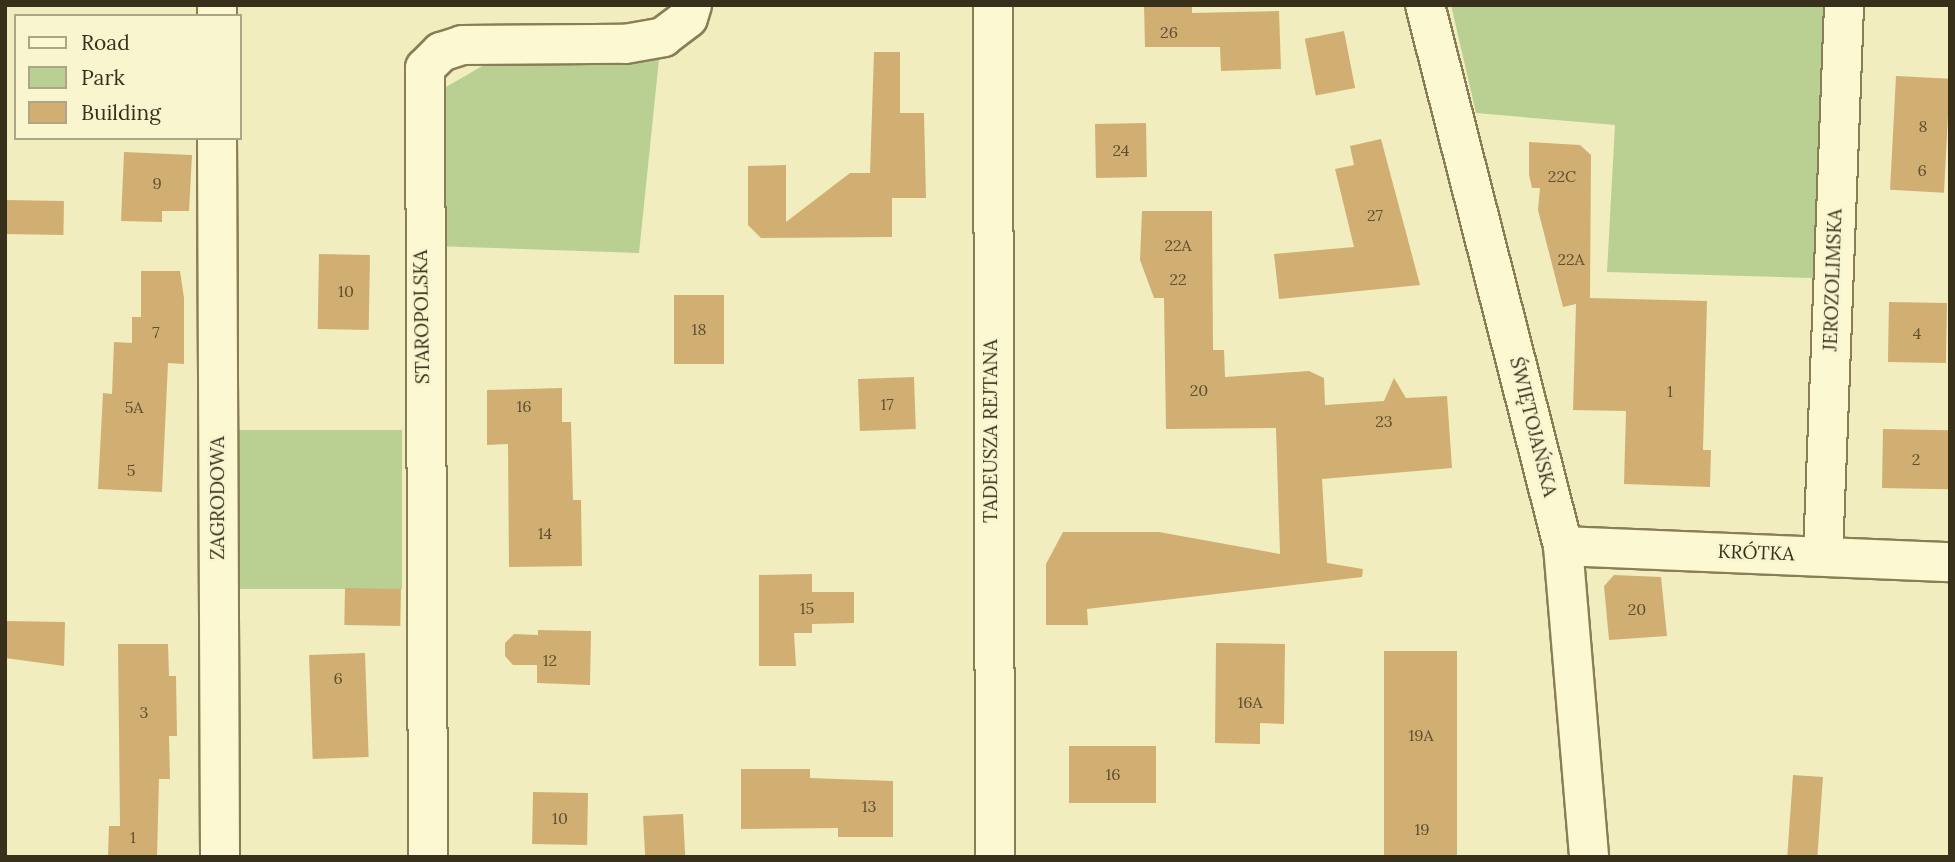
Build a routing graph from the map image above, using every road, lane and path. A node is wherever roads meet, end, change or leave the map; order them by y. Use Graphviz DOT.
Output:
graph roads {
  1 [pos="692,5"];
  2 [pos="993,5"];
  3 [pos="1425,5"];
  4 [pos="1844,5"];
  5 [pos="217,140"];
  6 [pos="1563,546"];
  7 [pos="1823,555"];
  8 [pos="1950,562"];
  9 [pos="220,857"];
  10 [pos="428,857"];
  11 [pos="995,857"];
  12 [pos="1589,857"];
  1 -- 10 [label="street, STAROPOLSKA"];
  2 -- 11 [label="street, TADEUSZA REJTANA"];
  3 -- 6 [label="street, ŚWIĘTOJAŃSKA"];
  4 -- 7 [label="street, JEROZOLIMSKA"];
  5 -- 9 [label="street, ZAGRODOWA"];
  6 -- 7 [label="street, KRÓTKA"];
  6 -- 12 [label="street, ŚWIĘTOJAŃSKA"];
  7 -- 8 [label="street, KRÓTKA"];
}
